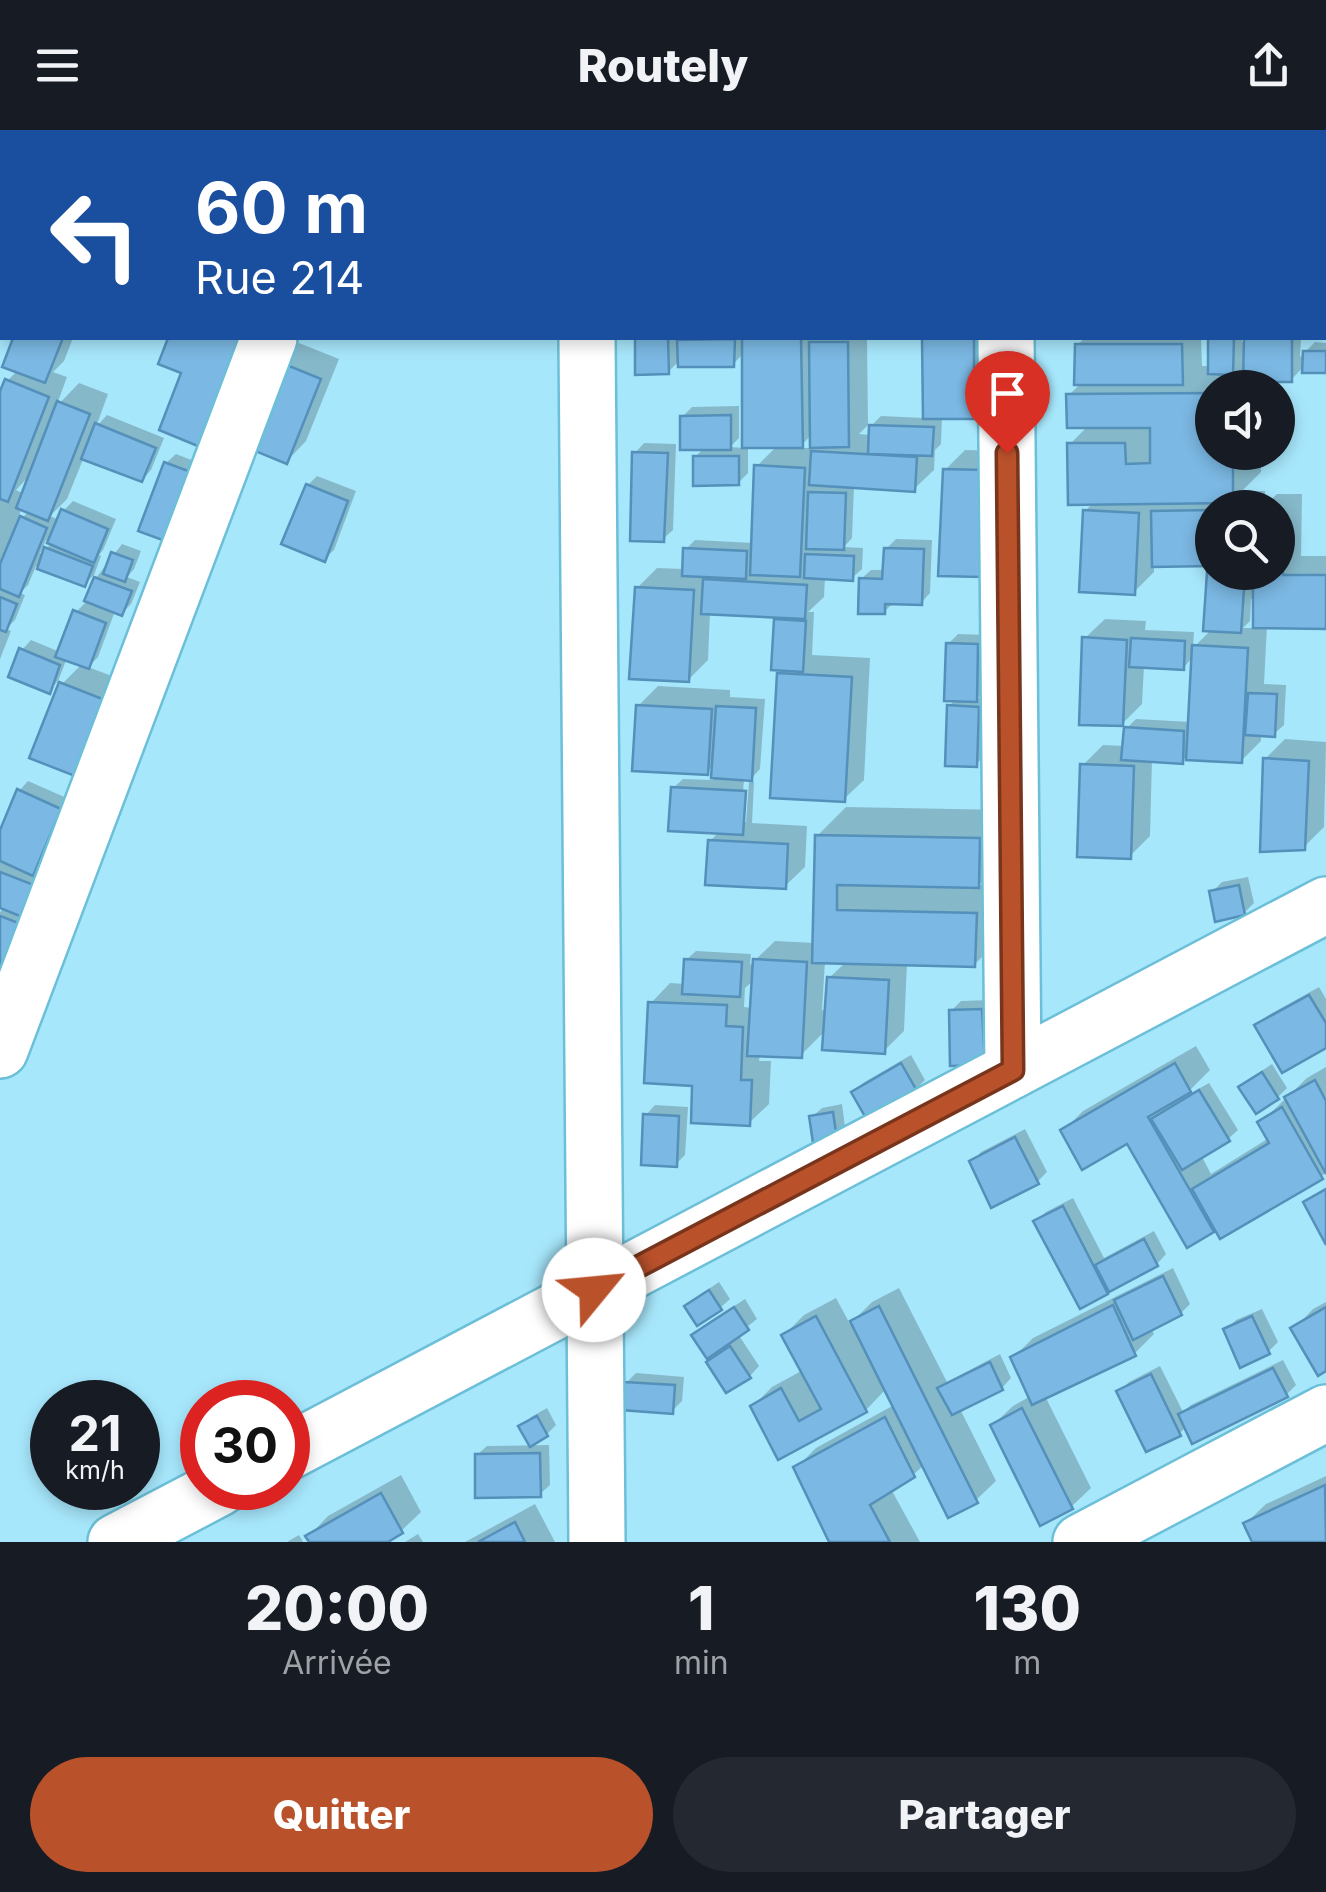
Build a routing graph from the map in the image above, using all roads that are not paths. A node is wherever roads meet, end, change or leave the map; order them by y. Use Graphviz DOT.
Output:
graph roads {
  1 [pos="268,340"];
  2 [pos="587,340"];
  3 [pos="1006,340"];
  4 [pos="1326,905"];
  5 [pos="0,1050"];
  6 [pos="1013,1070"];
  7 [pos="594,1290"];
  8 [pos="1326,1413"];
  9 [pos="310,1440"];
  10 [pos="180,1508"];
  11 [pos="116,1542"];
  12 [pos="597,1542"];
  13 [pos="1081,1542"];
  1 -- 5 [label="street"];
  2 -- 7 [label="street"];
  3 -- 6 [label="street"];
  4 -- 6 [label="street"];
  6 -- 7 [label="street"];
  7 -- 9 [label="street"];
  7 -- 12 [label="street"];
  8 -- 13 [label="street"];
  10 -- 11 [label="street"];
}
